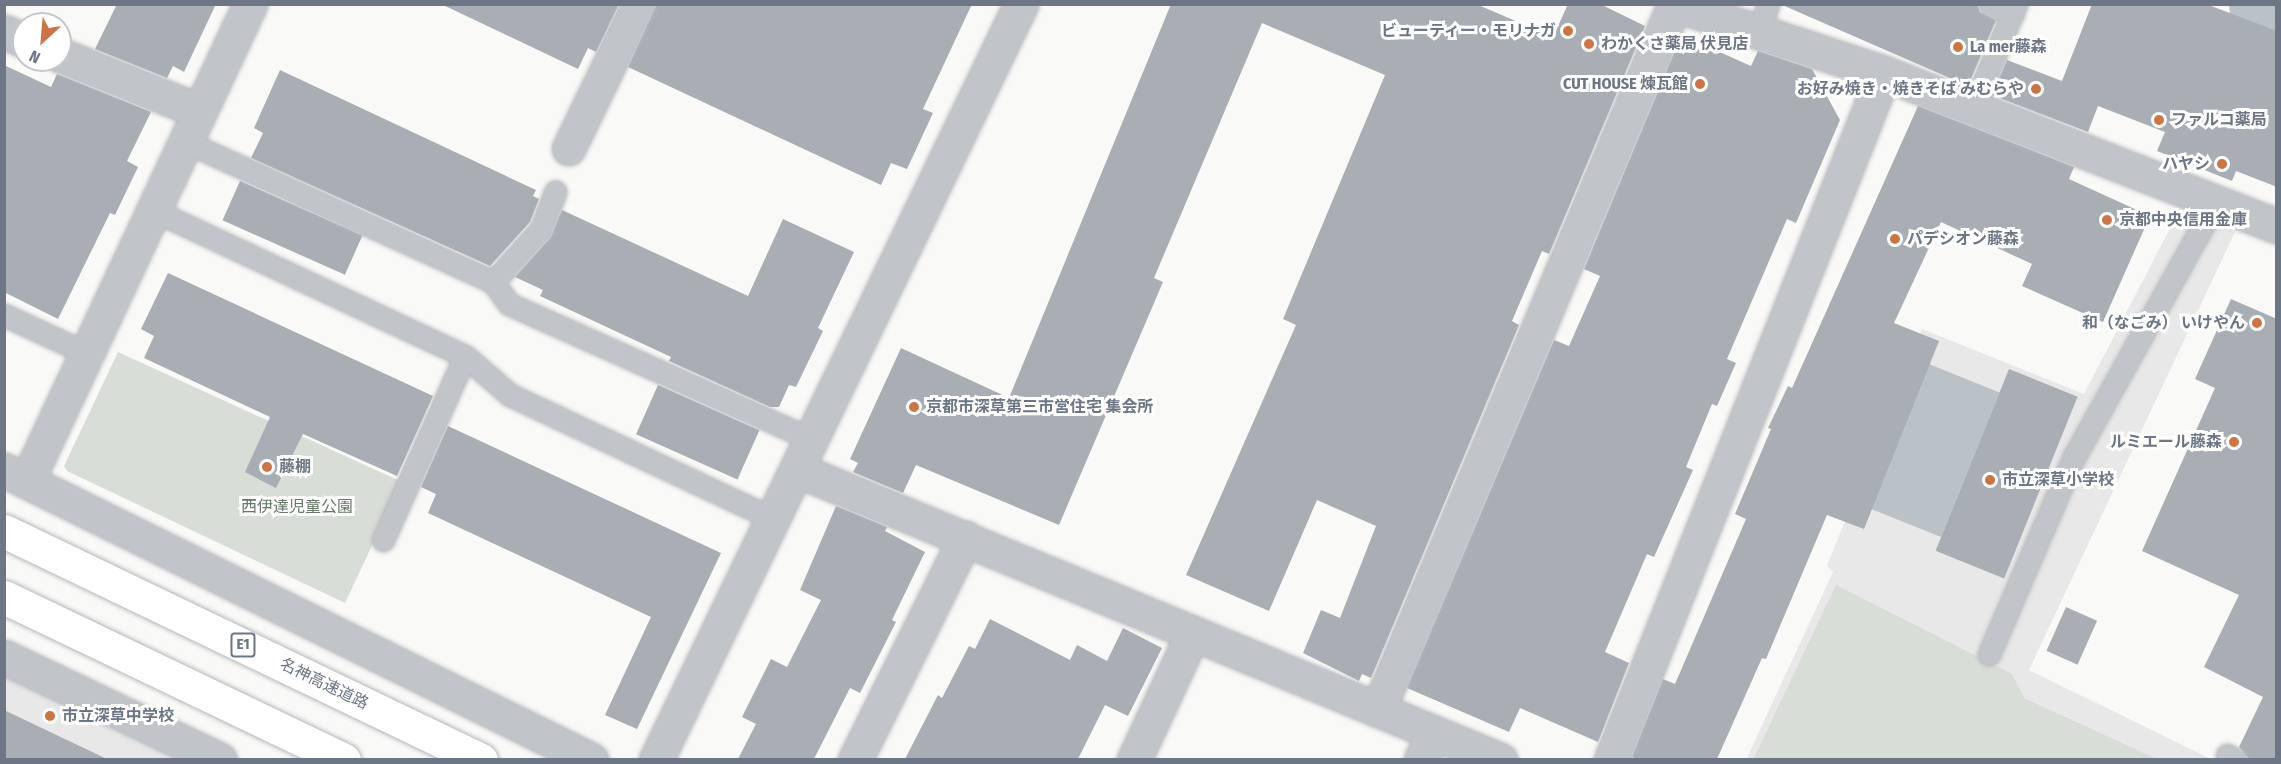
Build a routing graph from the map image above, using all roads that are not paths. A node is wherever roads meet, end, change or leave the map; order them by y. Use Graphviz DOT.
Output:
graph roads {
  1 [pos="250,4"];
  2 [pos="639,4"];
  3 [pos="1021,4"];
  4 [pos="1989,4"];
  5 [pos="1674,5"];
  6 [pos="2014,9"];
  7 [pos="1763,18"];
  8 [pos="72,60"];
  9 [pos="1884,73"];
  10 [pos="1973,108"];
  11 [pos="199,111"];
  12 [pos="184,141"];
  13 [pos="569,149"];
  14 [pos="555,192"];
  15 [pos="2216,202"];
  16 [pos="153,210"];
  17 [pos="2277,226"];
  18 [pos="493,282"];
  19 [pos="4,315"];
  20 [pos="86,353"];
  21 [pos="465,356"];
  22 [pos="813,440"];
  23 [pos="798,470"];
  24 [pos="16,476"];
  25 [pos="774,519"];
  26 [pos="4,531"];
  27 [pos="965,538"];
  28 [pos="383,540"];
  29 [pos="4,597"];
  30 [pos="1193,633"];
  31 [pos="1989,654"];
  32 [pos="4,657"];
  33 [pos="1378,710"];
  34 [pos="1427,746"];
  35 [pos="220,759"];
  36 [pos="344,759"];
  37 [pos="481,759"];
  38 [pos="591,759"];
  39 [pos="656,759"];
  40 [pos="855,759"];
  41 [pos="1134,759"];
  42 [pos="1500,759"];
  43 [pos="1611,759"];
  1 -- 11 [label="street"];
  2 -- 13 [label="street"];
  3 -- 22 [label="street"];
  4 -- 6 [label="lane"];
  5 -- 7 [label="street"];
  5 -- 33 [label="street"];
  6 -- 10 [label="lane"];
  7 -- 9 [label="street"];
  8 -- 11 [label="street"];
  9 -- 10 [label="street"];
  9 -- 43 [label="street"];
  10 -- 15 [label="street"];
  11 -- 12 [label="street"];
  12 -- 16 [label="street"];
  12 -- 18 [label="lane"];
  14 -- 18 [label="lane"];
  15 -- 17 [label="street"];
  15 -- 31 [label="lane"];
  16 -- 20 [label="street"];
  16 -- 21 [label="lane"];
  18 -- 22 [label="lane"];
  19 -- 20 [label="lane"];
  20 -- 24 [label="street"];
  21 -- 25 [label="lane"];
  21 -- 28 [label="lane"];
  22 -- 23 [label="street"];
  23 -- 25 [label="street"];
  23 -- 27 [label="street"];
  24 -- 38 [label="street"];
  25 -- 39 [label="street"];
  26 -- 37 [label="highway, 名神高速道路 / E1"];
  27 -- 30 [label="street"];
  27 -- 40 [label="street"];
  29 -- 36 [label="highway"];
  30 -- 33 [label="street"];
  30 -- 41 [label="street"];
  32 -- 35 [label="street"];
  33 -- 34 [label="street"];
  34 -- 42 [label="street"];
}
